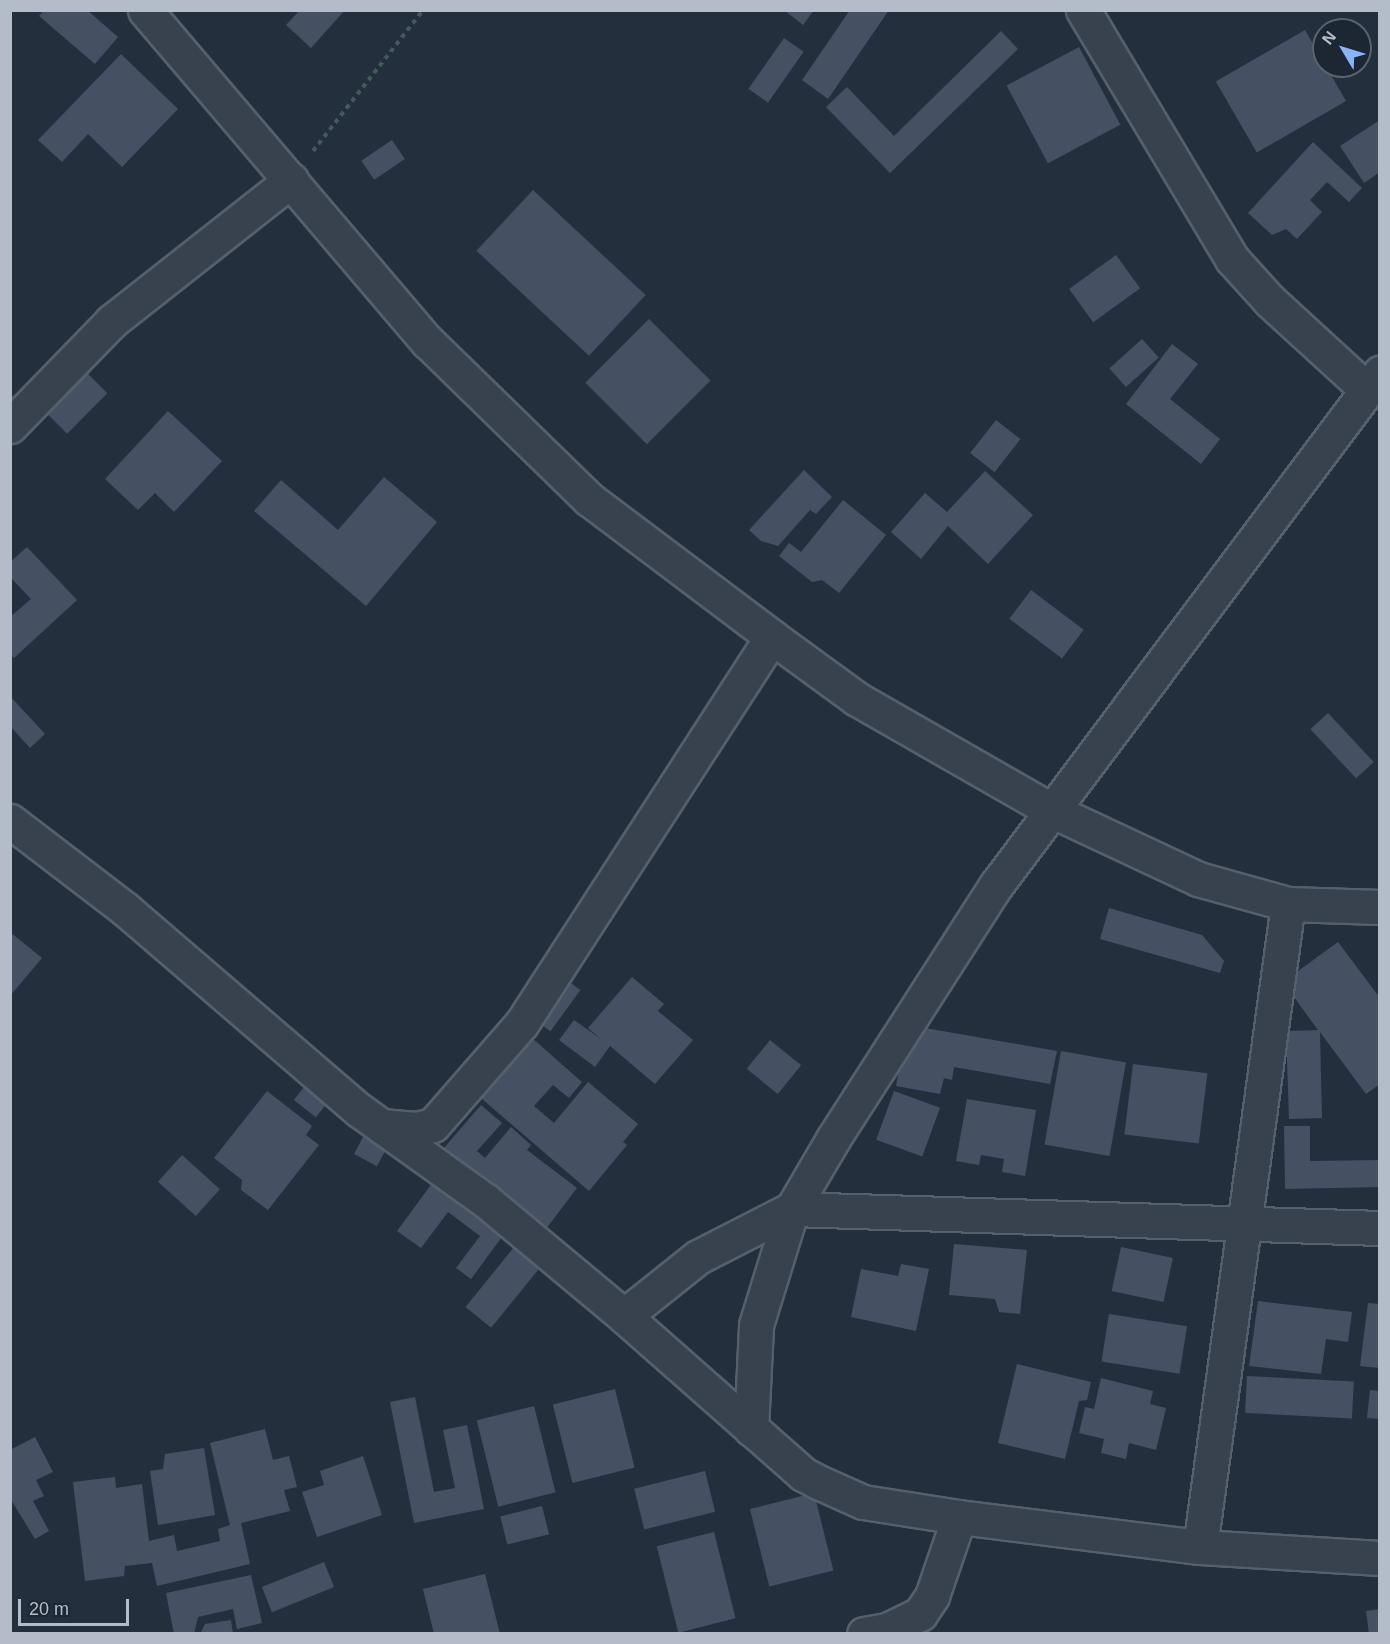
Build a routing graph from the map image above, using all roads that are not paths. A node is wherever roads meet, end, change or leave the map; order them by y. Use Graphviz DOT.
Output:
graph roads {
  1 [pos="146,10"];
  2 [pos="1083,10"];
  3 [pos="291,180"];
  4 [pos="1373,381"];
  5 [pos="10,426"];
  6 [pos="772,638"];
  7 [pos="1051,810"];
  8 [pos="10,821"];
  9 [pos="1288,904"];
  10 [pos="1380,907"];
  11 [pos="381,1126"];
  12 [pos="792,1209"];
  13 [pos="1246,1227"];
  14 [pos="1380,1228"];
  15 [pos="624,1316"];
  16 [pos="751,1429"];
  17 [pos="959,1517"];
  18 [pos="1200,1547"];
  19 [pos="1380,1558"];
  20 [pos="874,1633"];
  1 -- 3 [label="street"];
  2 -- 4 [label="street"];
  3 -- 5 [label="street"];
  3 -- 6 [label="street"];
  4 -- 7 [label="street"];
  6 -- 7 [label="street"];
  6 -- 11 [label="street"];
  7 -- 9 [label="street"];
  7 -- 12 [label="street"];
  8 -- 11 [label="street"];
  9 -- 10 [label="street"];
  9 -- 13 [label="street"];
  11 -- 15 [label="street"];
  12 -- 13 [label="street"];
  12 -- 15 [label="street"];
  12 -- 16 [label="street"];
  13 -- 14 [label="street"];
  13 -- 18 [label="street"];
  15 -- 16 [label="street"];
  16 -- 17 [label="street"];
  17 -- 18 [label="street"];
  17 -- 20 [label="street"];
  18 -- 19 [label="street"];
}
